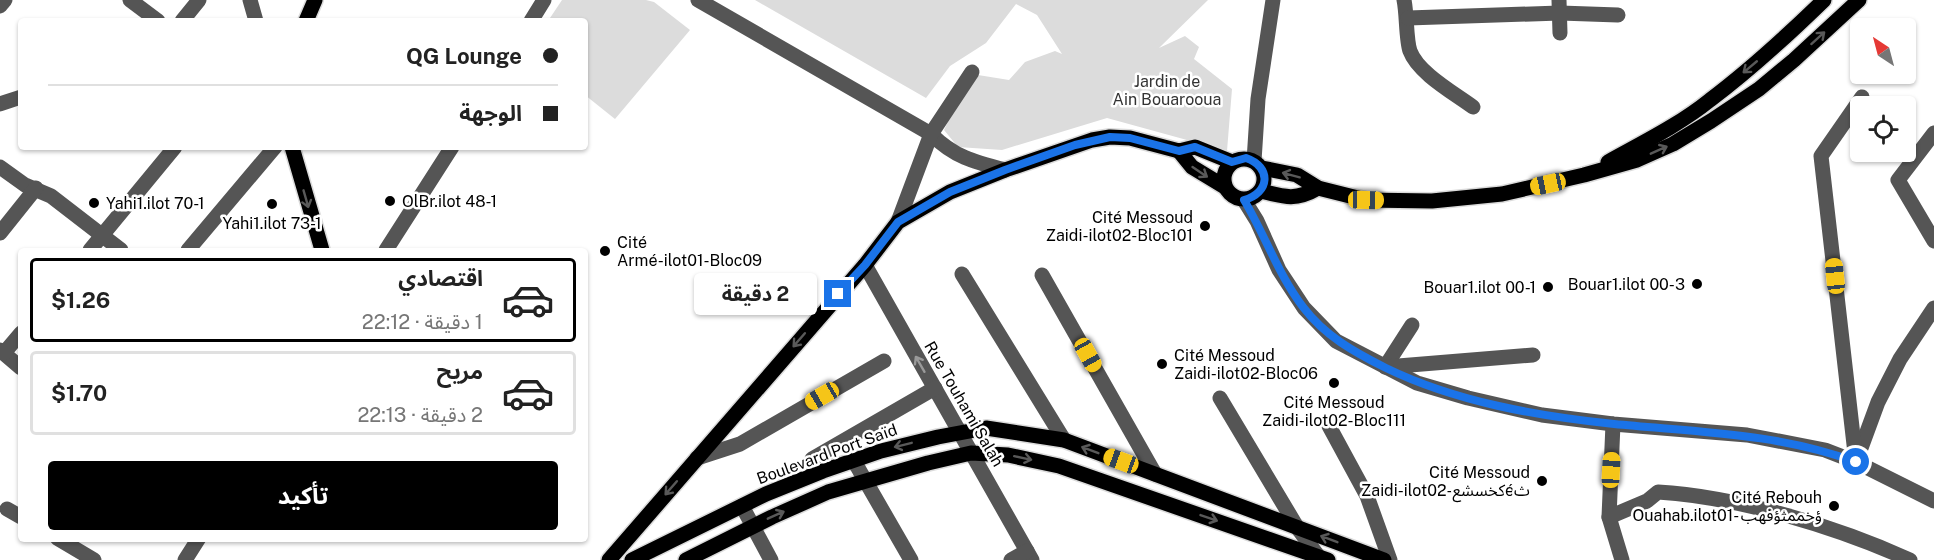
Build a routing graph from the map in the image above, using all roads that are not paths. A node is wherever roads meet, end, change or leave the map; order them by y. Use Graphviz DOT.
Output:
graph roads {
  1 [pos="5,0"];
  2 [pos="130,0"];
  3 [pos="199,0"];
  4 [pos="250,0"];
  5 [pos="315,0"];
  6 [pos="544,0"];
  7 [pos="698,0"];
  8 [pos="1273,0"];
  9 [pos="1404,0"];
  10 [pos="1824,0"];
  11 [pos="1859,0"];
  12 [pos="0,6"];
  13 [pos="1559,6"];
  14 [pos="1618,15"];
  15 [pos="154,18"];
  16 [pos="184,18"];
  17 [pos="255,18"];
  18 [pos="307,18"];
  19 [pos="533,18"];
  20 [pos="1408,18"];
  21 [pos="1560,33"];
  22 [pos="972,72"];
  23 [pos="18,98"];
  24 [pos="0,104"];
  25 [pos="1473,107"];
  26 [pos="1850,114"];
  27 [pos="1934,133"];
  28 [pos="931,135"];
  29 [pos="173,150"];
  30 [pos="272,150"];
  31 [pos="293,150"];
  32 [pos="450,150"];
  33 [pos="1179,151"];
  34 [pos="1232,162"];
  35 [pos="1258,165"];
  36 [pos="0,166"];
  37 [pos="1005,170"];
  38 [pos="1584,175"];
  39 [pos="1225,187"];
  40 [pos="36,188"];
  41 [pos="1318,189"];
  42 [pos="1261,191"];
  43 [pos="1244,200"];
  44 [pos="898,222"];
  45 [pos="0,233"];
  46 [pos="102,236"];
  47 [pos="1934,241"];
  48 [pos="92,248"];
  49 [pos="118,248"];
  50 [pos="190,248"];
  51 [pos="321,248"];
  52 [pos="387,248"];
  53 [pos="865,265"];
  54 [pos="962,274"];
  55 [pos="1042,275"];
  56 [pos="1932,314"];
  57 [pos="1412,325"];
  58 [pos="18,336"];
  59 [pos="2,352"];
  60 [pos="1533,355"];
  61 [pos="884,361"];
  62 [pos="18,365"];
  63 [pos="1385,367"];
  64 [pos="935,388"];
  65 [pos="1220,398"];
  66 [pos="1613,424"];
  67 [pos="1329,426"];
  68 [pos="960,433"];
  69 [pos="1064,440"];
  70 [pos="971,453"];
  71 [pos="697,458"];
  72 [pos="812,459"];
  73 [pos="854,461"];
  74 [pos="1856,462"];
  75 [pos="1155,474"];
  76 [pos="866,481"];
  77 [pos="1934,501"];
  78 [pos="742,506"];
  79 [pos="7,509"];
  80 [pos="18,515"];
  81 [pos="1609,517"];
  82 [pos="753,526"];
  83 [pos="1297,527"];
  84 [pos="64,542"];
  85 [pos="193,542"];
  86 [pos="1029,556"];
  87 [pos="1323,558"];
  88 [pos="94,560"];
  89 [pos="185,560"];
  90 [pos="609,560"];
  91 [pos="632,560"];
  92 [pos="686,560"];
  93 [pos="771,560"];
  94 [pos="911,560"];
  95 [pos="1011,560"];
  96 [pos="1384,560"];
  97 [pos="1390,560"];
  98 [pos="1622,560"];
  99 [pos="1910,560"];
  1 -- 12 [label="street"];
  2 -- 15 [label="street"];
  3 -- 16 [label="street"];
  4 -- 17 [label="street"];
  5 -- 18 [label="main road"];
  6 -- 19 [label="street"];
  7 -- 28 [label="street"];
  8 -- 35 [label="street"];
  9 -- 20 [label="street"];
  10 -- 38 [label="main road, one-way"];
  38 -- 11 [label="main road, one-way"];
  13 -- 14 [label="street"];
  13 -- 20 [label="street"];
  13 -- 21 [label="street"];
  20 -- 25 [label="street"];
  22 -- 28 [label="street"];
  23 -- 24 [label="street"];
  26 -- 74 [label="street"];
  27 -- 47 [label="street"];
  28 -- 37 [label="street"];
  28 -- 44 [label="street"];
  29 -- 46 [label="street"];
  30 -- 50 [label="street"];
  31 -- 51 [label="main road, one-way"];
  32 -- 52 [label="street"];
  33 -- 34 [label="main road"];
  33 -- 37 [label="main road"];
  33 -- 39 [label="main road, one-way"];
  34 -- 35 [label="main road"];
  34 -- 39 [label="main road"];
  41 -- 35 [label="main road, one-way"];
  35 -- 42 [label="main road"];
  36 -- 40 [label="street"];
  37 -- 44 [label="main road"];
  38 -- 41 [label="main road"];
  39 -- 43 [label="main road"];
  40 -- 45 [label="street"];
  40 -- 46 [label="street"];
  41 -- 42 [label="main road"];
  42 -- 43 [label="main road"];
  43 -- 63 [label="street"];
  44 -- 53 [label="main road"];
  46 -- 48 [label="street"];
  46 -- 49 [label="street"];
  64 -- 53 [label="street, Rue Touhami Salah, one-way"];
  53 -- 71 [label="main road, one-way"];
  54 -- 69 [label="street"];
  55 -- 75 [label="street"];
  56 -- 74 [label="street"];
  57 -- 63 [label="street"];
  58 -- 59 [label="street"];
  59 -- 62 [label="street"];
  60 -- 63 [label="street"];
  61 -- 71 [label="street"];
  63 -- 66 [label="street"];
  64 -- 68 [label="street, Rue Touhami Salah"];
  64 -- 72 [label="street"];
  65 -- 83 [label="street"];
  66 -- 74 [label="street"];
  66 -- 81 [label="street"];
  67 -- 97 [label="street"];
  68 -- 69 [label="main road, Boulevard Port Saïd"];
  68 -- 70 [label="street, Rue Touhami Salah"];
  68 -- 73 [label="main road, Boulevard Port Saïd, one-way"];
  75 -- 69 [label="main road, Boulevard Port Saïd, one-way"];
  70 -- 76 [label="main road"];
  70 -- 86 [label="street, Rue Touhami Salah"];
  70 -- 87 [label="main road, one-way"];
  71 -- 90 [label="main road, one-way"];
  73 -- 76 [label="street"];
  73 -- 78 [label="main road, Boulevard Port Saïd"];
  74 -- 77 [label="street"];
  75 -- 83 [label="main road, Boulevard Port Saïd"];
  82 -- 76 [label="main road, one-way"];
  76 -- 94 [label="street"];
  78 -- 82 [label="street"];
  78 -- 91 [label="main road, Boulevard Port Saïd"];
  79 -- 80 [label="street"];
  81 -- 98 [label="street"];
  81 -- 99 [label="street"];
  82 -- 92 [label="main road"];
  82 -- 93 [label="street"];
  83 -- 87 [label="street"];
  96 -- 83 [label="main road, Boulevard Port Saïd, one-way"];
  84 -- 88 [label="street"];
  85 -- 89 [label="street"];
  86 -- 95 [label="street"];
}
